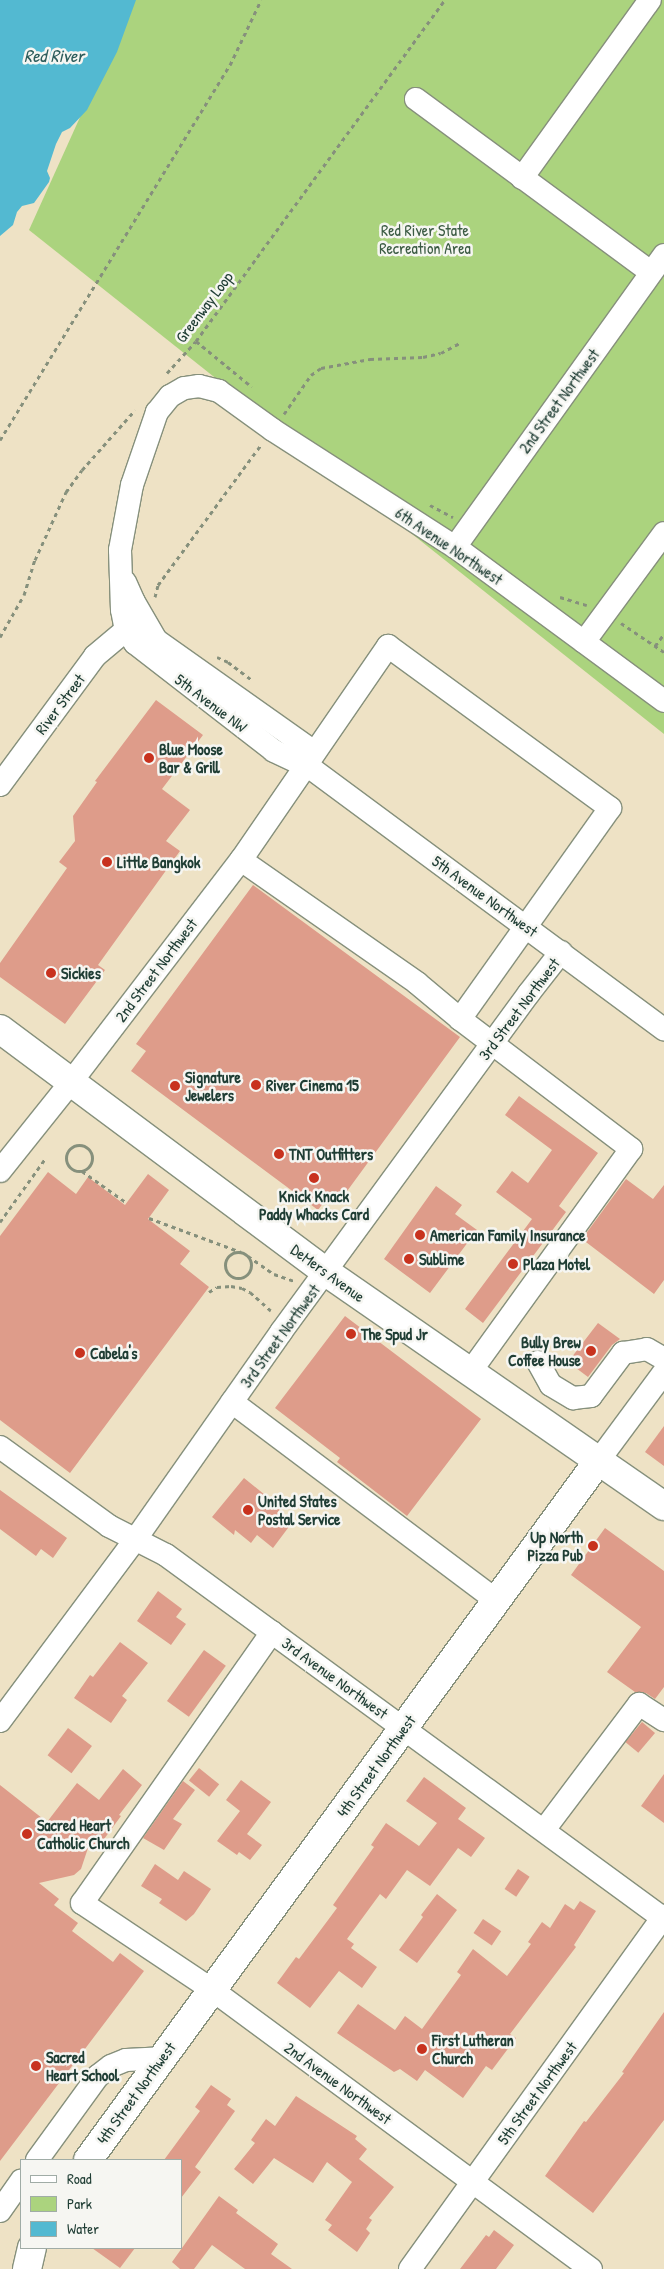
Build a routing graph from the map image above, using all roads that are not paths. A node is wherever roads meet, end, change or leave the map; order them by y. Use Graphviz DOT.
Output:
graph roads {
  1 [pos="650,0"];
  2 [pos="416,100"];
  3 [pos="522,178"];
  4 [pos="658,263"];
  5 [pos="664,533"];
  6 [pos="455,547"];
  7 [pos="120,572"];
  8 [pos="126,630"];
  9 [pos="584,642"];
  10 [pos="664,701"];
  11 [pos="310,758"];
  12 [pos="0,785"];
  13 [pos="241,860"];
  14 [pos="526,926"];
  15 [pos="562,952"];
  16 [pos="460,1019"];
  17 [pos="0,1029"];
  18 [pos="664,1029"];
  19 [pos="494,1042"];
  20 [pos="71,1082"];
  21 [pos="0,1171"];
  22 [pos="326,1272"];
  23 [pos="664,1359"];
  24 [pos="538,1362"];
  25 [pos="470,1372"];
  26 [pos="664,1372"];
  27 [pos="232,1402"];
  28 [pos="0,1447"];
  29 [pos="599,1460"];
  30 [pos="664,1506"];
  31 [pos="135,1540"];
  32 [pos="496,1601"];
  33 [pos="272,1632"];
  34 [pos="664,1720"];
  35 [pos="0,1721"];
  36 [pos="404,1728"];
  37 [pos="544,1830"];
  38 [pos="664,1918"];
  39 [pos="210,1989"];
  40 [pos="161,2058"];
  41 [pos="38,2159"];
  42 [pos="89,2159"];
  43 [pos="20,2182"];
  44 [pos="473,2182"];
  45 [pos="0,2211"];
  46 [pos="32,2249"];
  47 [pos="27,2269"];
  48 [pos="410,2269"];
  49 [pos="591,2269"];
  1 -- 3 [label="street"];
  2 -- 3 [label="street"];
  3 -- 4 [label="street"];
  4 -- 6 [label="street, 2nd Street Northwest"];
  5 -- 9 [label="street"];
  6 -- 7 [label="street, 6th Avenue Northwest"];
  6 -- 9 [label="street, 6th Avenue Northwest"];
  7 -- 8 [label="street, 6th Avenue Northwest"];
  7 -- 11 [label="street"];
  8 -- 11 [label="street, 5th Avenue NW"];
  8 -- 12 [label="street, River Street"];
  9 -- 10 [label="street, 6th Avenue Northwest"];
  11 -- 13 [label="street, 2nd Street Northwest"];
  11 -- 14 [label="street, 5th Avenue Northwest"];
  11 -- 14 [label="street, 2nd Street Northwest"];
  13 -- 16 [label="street"];
  13 -- 20 [label="street, 2nd Street Northwest"];
  14 -- 15 [label="street, 5th Avenue Northwest"];
  14 -- 16 [label="street"];
  15 -- 18 [label="street, 5th Avenue Northwest"];
  15 -- 19 [label="street, 3rd Street Northwest"];
  16 -- 19 [label="street"];
  17 -- 20 [label="main road, DeMers Avenue"];
  19 -- 22 [label="street, 3rd Street Northwest"];
  19 -- 25 [label="street"];
  20 -- 21 [label="street, 2nd Street Northwest"];
  20 -- 22 [label="main road, DeMers Avenue"];
  22 -- 25 [label="main road, DeMers Avenue"];
  22 -- 27 [label="street, 3rd Street Northwest"];
  23 -- 24 [label="street"];
  25 -- 29 [label="main road, DeMers Avenue"];
  26 -- 29 [label="street, 4th Street Northwest"];
  27 -- 31 [label="street, 3rd Street Northwest"];
  27 -- 32 [label="street"];
  28 -- 31 [label="street, 3rd Avenue Northwest"];
  29 -- 30 [label="main road, DeMers Avenue"];
  29 -- 32 [label="main road, 4th Street Northwest"];
  31 -- 33 [label="street, 3rd Avenue Northwest"];
  31 -- 35 [label="street, 3rd Street Northwest"];
  32 -- 36 [label="main road, 4th Street Northwest"];
  33 -- 36 [label="street, 3rd Avenue Northwest"];
  33 -- 39 [label="street, 2nd Avenue Northwest"];
  34 -- 37 [label="street"];
  36 -- 37 [label="street, 3rd Avenue Northwest"];
  36 -- 39 [label="main road, 4th Street Northwest"];
  37 -- 38 [label="street, 3rd Avenue Northwest"];
  38 -- 44 [label="street, 5th Street Northwest"];
  39 -- 40 [label="main road, 4th Street Northwest"];
  39 -- 44 [label="street, 2nd Avenue Northwest"];
  40 -- 41 [label="street"];
  40 -- 42 [label="main road, 4th Street Northwest"];
  43 -- 45 [label="street"];
  44 -- 48 [label="street, 5th Street Northwest"];
  44 -- 49 [label="street, 2nd Avenue Northwest"];
  46 -- 47 [label="main road"];
}
